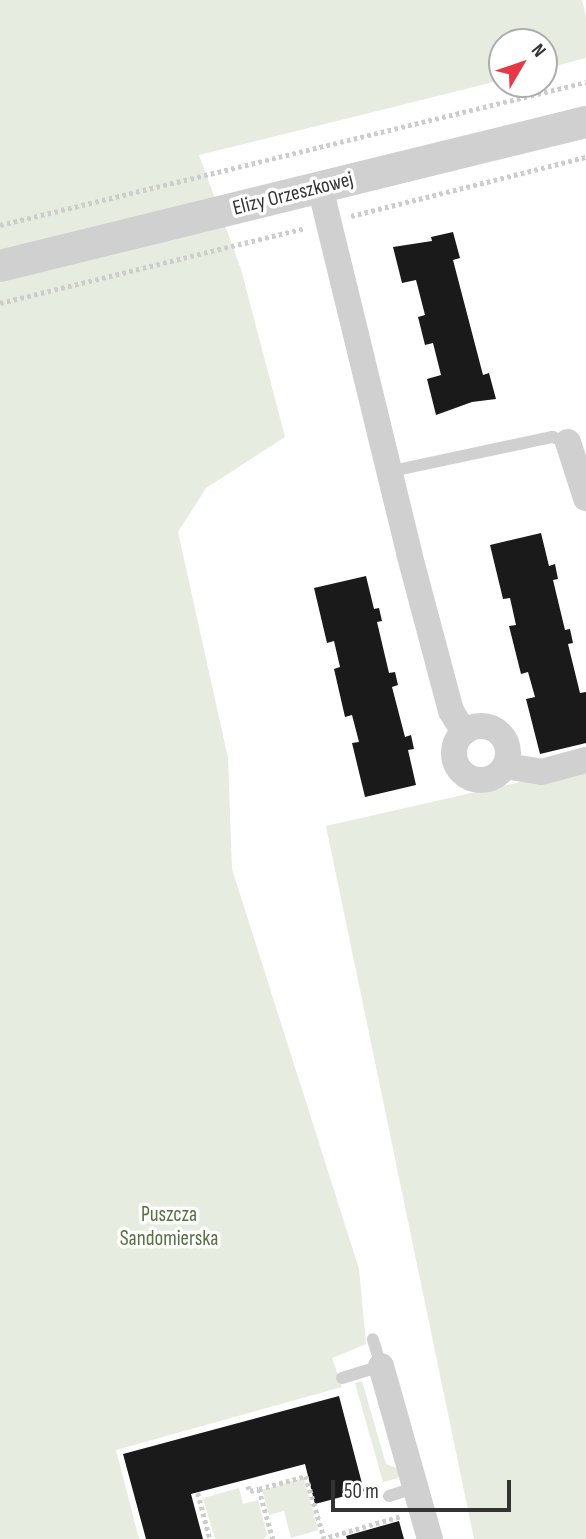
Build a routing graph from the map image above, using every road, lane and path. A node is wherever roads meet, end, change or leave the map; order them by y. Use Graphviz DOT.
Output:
graph roads {
  1 [pos="586,82"];
  2 [pos="586,122"];
  3 [pos="586,158"];
  4 [pos="320,187"];
  5 [pos="328,222"];
  6 [pos="0,225"];
  7 [pos="0,266"];
  8 [pos="0,303"];
  9 [pos="577,457"];
  10 [pos="393,471"];
  11 [pos="586,498"];
  12 [pos="464,732"];
  13 [pos="586,760"];
  14 [pos="505,766"];
  15 [pos="373,1339"];
  16 [pos="381,1366"];
  17 [pos="342,1378"];
  18 [pos="248,1486"];
  19 [pos="416,1487"];
  20 [pos="259,1489"];
  21 [pos="198,1493"];
  22 [pos="388,1496"];
  23 [pos="386,1521"];
  24 [pos="344,1536"];
  25 [pos="210,1539"];
  26 [pos="273,1539"];
  27 [pos="322,1539"];
  28 [pos="430,1539"];
  1 -- 6 [label="path"];
  2 -- 4 [label="street, Elizy Orzeszkowej"];
  3 -- 5 [label="path"];
  4 -- 5 [label="street"];
  4 -- 7 [label="street, Elizy Orzeszkowej"];
  5 -- 8 [label="path"];
  5 -- 10 [label="street"];
  9 -- 10 [label="lane"];
  9 -- 11 [label="street"];
  10 -- 12 [label="street"];
  12 -- 14 [label="street"];
  12 -- 14 [label="street"];
  13 -- 14 [label="street"];
  15 -- 16 [label="lane"];
  16 -- 17 [label="lane"];
  16 -- 19 [label="street"];
  18 -- 20 [label="path"];
  19 -- 22 [label="lane"];
  19 -- 28 [label="street"];
  20 -- 26 [label="path"];
  20 -- 27 [label="path"];
  21 -- 25 [label="path"];
  23 -- 24 [label="path"];
  24 -- 27 [label="path"];
}
